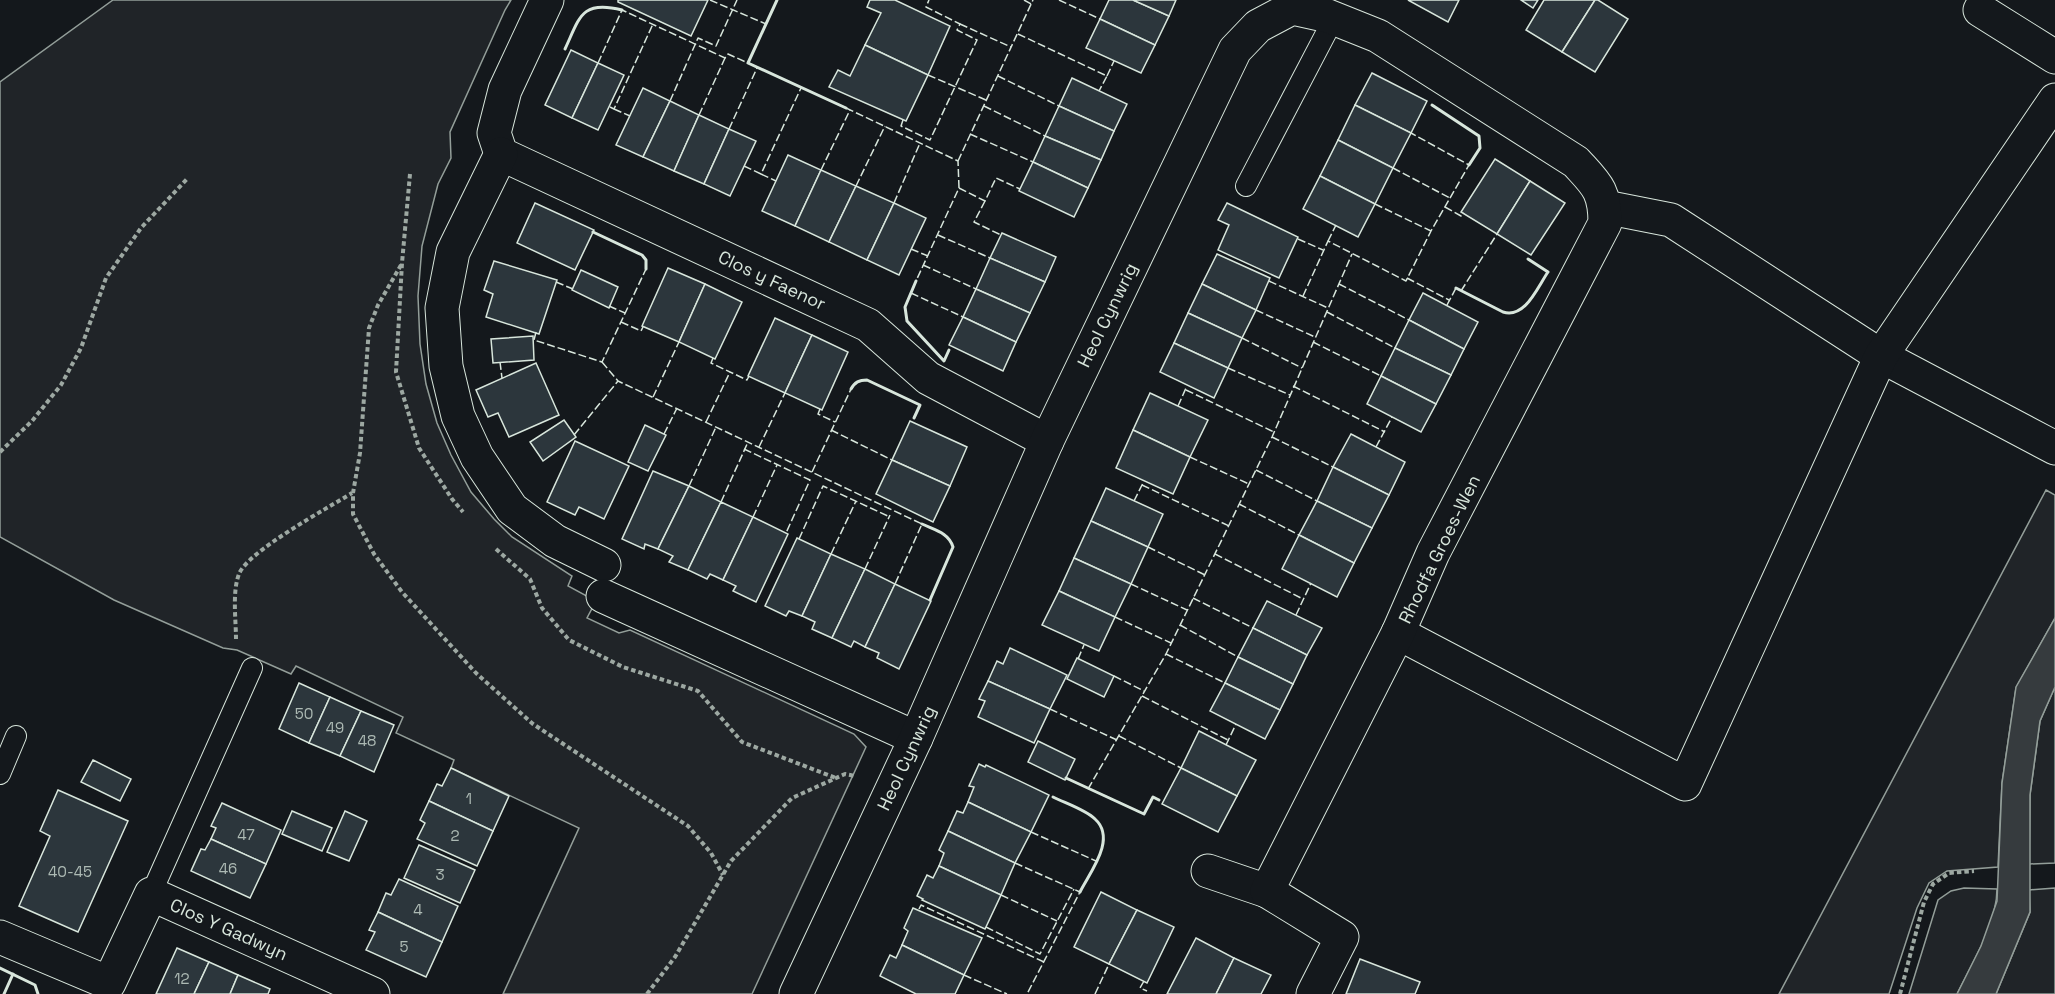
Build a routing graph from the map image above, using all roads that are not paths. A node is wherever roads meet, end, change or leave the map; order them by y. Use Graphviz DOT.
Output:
graph roads {
  1 [pos="547,0"];
  2 [pos="1980,9"];
  3 [pos="1334,18"];
  4 [pos="2055,57"];
  5 [pos="2055,100"];
  6 [pos="498,143"];
  7 [pos="1246,186"];
  8 [pos="1605,207"];
  9 [pos="1881,356"];
  10 [pos="1047,441"];
  11 [pos="2055,448"];
  12 [pos="1398,633"];
  13 [pos="252,668"];
  14 [pos="16,736"];
  15 [pos="916,738"];
  16 [pos="0,774"];
  17 [pos="1208,871"];
  18 [pos="1267,891"];
  19 [pos="151,894"];
  20 [pos="0,937"];
  21 [pos="373,994"];
  22 [pos="796,994"];
  23 [pos="1313,994"];
  1 -- 6 [label="street"];
  2 -- 4 [label="street"];
  3 -- 7 [label="lane"];
  3 -- 8 [label="street, Heol Cynwrig"];
  3 -- 10 [label="street, Heol Cynwrig"];
  5 -- 9 [label="street"];
  6 -- 10 [label="street, Clos y Faenor"];
  6 -- 15 [label="street"];
  8 -- 9 [label="street"];
  8 -- 12 [label="street, Rhodfa Groes-Wen"];
  9 -- 11 [label="street"];
  9 -- 12 [label="street"];
  10 -- 15 [label="street, Heol Cynwrig"];
  12 -- 18 [label="street, Rhodfa Groes-Wen"];
  13 -- 19 [label="lane"];
  14 -- 16 [label="lane"];
  15 -- 22 [label="street, Heol Cynwrig"];
  17 -- 18 [label="street"];
  18 -- 23 [label="street"];
  19 -- 20 [label="street, Clos Y Gadwyn"];
  19 -- 21 [label="street, Clos Y Gadwyn"];
}
